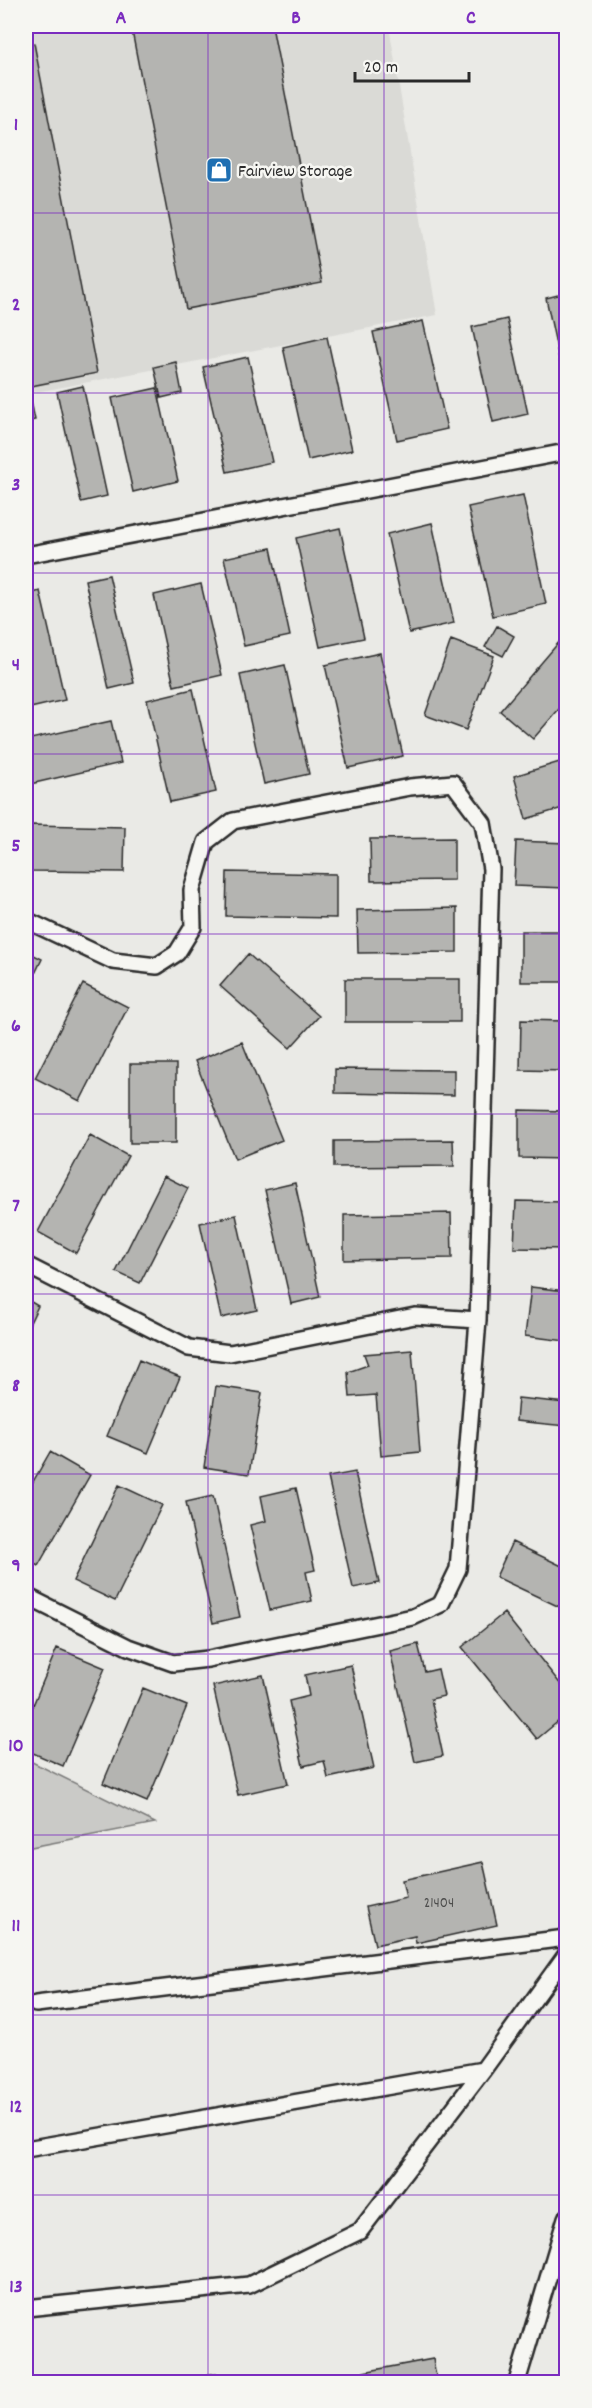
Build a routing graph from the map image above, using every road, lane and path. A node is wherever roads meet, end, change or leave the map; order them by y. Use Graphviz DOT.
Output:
graph roads {
  1 [pos="567,452"];
  2 [pos="26,555"];
  3 [pos="26,920"];
  4 [pos="26,1266"];
  5 [pos="478,1320"];
  6 [pos="26,1596"];
  7 [pos="567,1938"];
  8 [pos="567,1955"];
  9 [pos="36,2004"];
  10 [pos="483,2070"];
  11 [pos="26,2150"];
  12 [pos="567,2218"];
  13 [pos="26,2308"];
  14 [pos="517,2382"];
  1 -- 2 [label="lane"];
  3 -- 5 [label="lane"];
  4 -- 5 [label="lane"];
  5 -- 6 [label="lane"];
  7 -- 9 [label="lane"];
  8 -- 10 [label="lane"];
  10 -- 11 [label="lane"];
  10 -- 13 [label="lane"];
  12 -- 14 [label="lane"];
}
